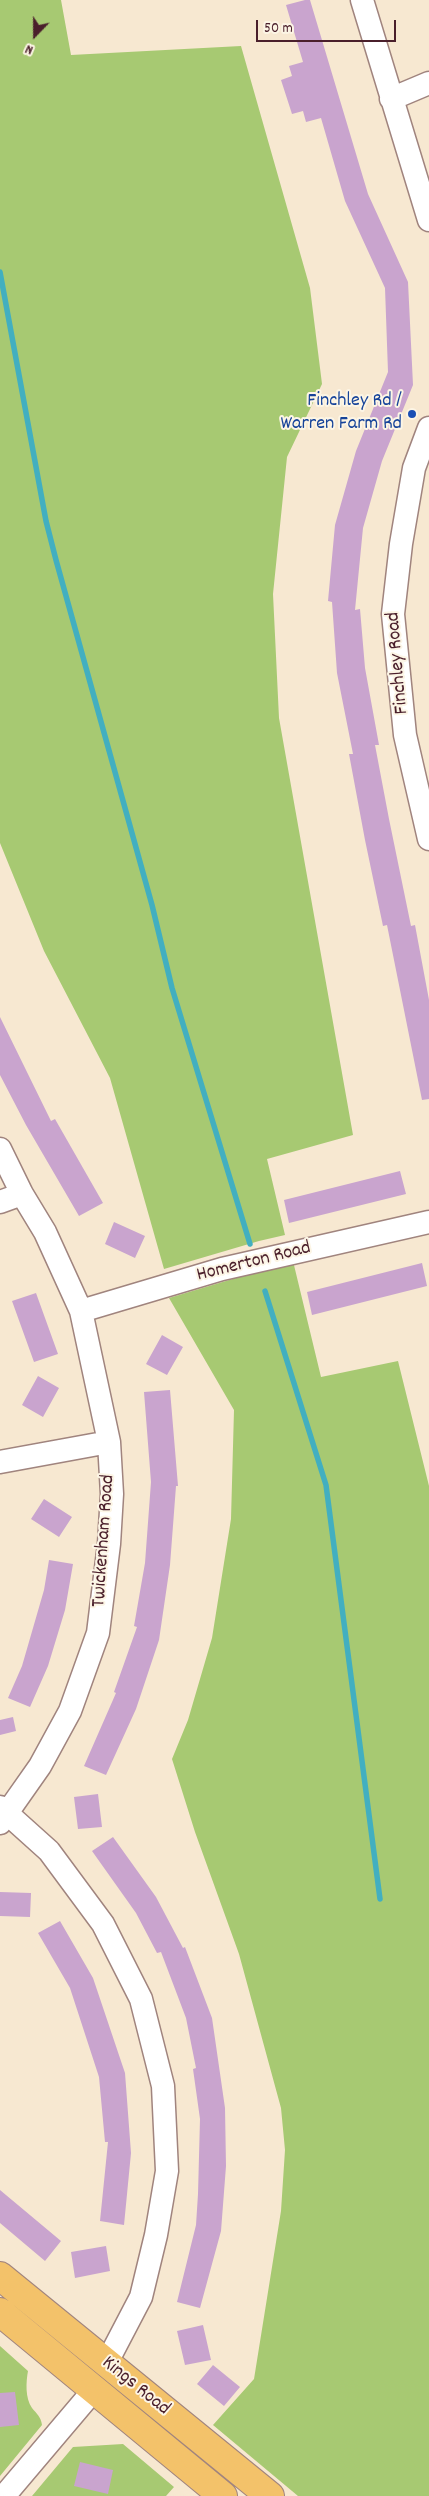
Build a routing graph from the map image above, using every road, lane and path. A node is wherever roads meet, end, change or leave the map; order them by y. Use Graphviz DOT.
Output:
graph roads {
  1 [pos="362,0"];
  2 [pos="429,83"];
  3 [pos="392,99"];
  4 [pos="429,220"];
  5 [pos="429,428"];
  6 [pos="428,831"];
  7 [pos="0,1149"];
  8 [pos="22,1194"];
  9 [pos="0,1202"];
  10 [pos="429,1222"];
  11 [pos="81,1311"];
  12 [pos="109,1442"];
  13 [pos="0,1462"];
  14 [pos="3,1815"];
  15 [pos="0,2276"];
  16 [pos="0,2312"];
  17 [pos="106,2364"];
  18 [pos="93,2390"];
  19 [pos="216,2494"];
  20 [pos="4,2496"];
  21 [pos="270,2496"];
  1 -- 3 [label="street"];
  2 -- 3 [label="street"];
  3 -- 4 [label="street"];
  5 -- 6 [label="street, Finchley Road"];
  7 -- 8 [label="street, Twickenham Road"];
  8 -- 9 [label="street"];
  8 -- 11 [label="street, Twickenham Road"];
  10 -- 11 [label="street, Homerton Road"];
  11 -- 12 [label="street, Twickenham Road"];
  12 -- 13 [label="street"];
  12 -- 14 [label="street, Twickenham Road"];
  14 -- 17 [label="street"];
  15 -- 17 [label="main road, Kings Road"];
  16 -- 18 [label="main road, Kings Road"];
  17 -- 21 [label="main road, Kings Road"];
  18 -- 19 [label="main road, Kings Road"];
  18 -- 20 [label="street"];
}
